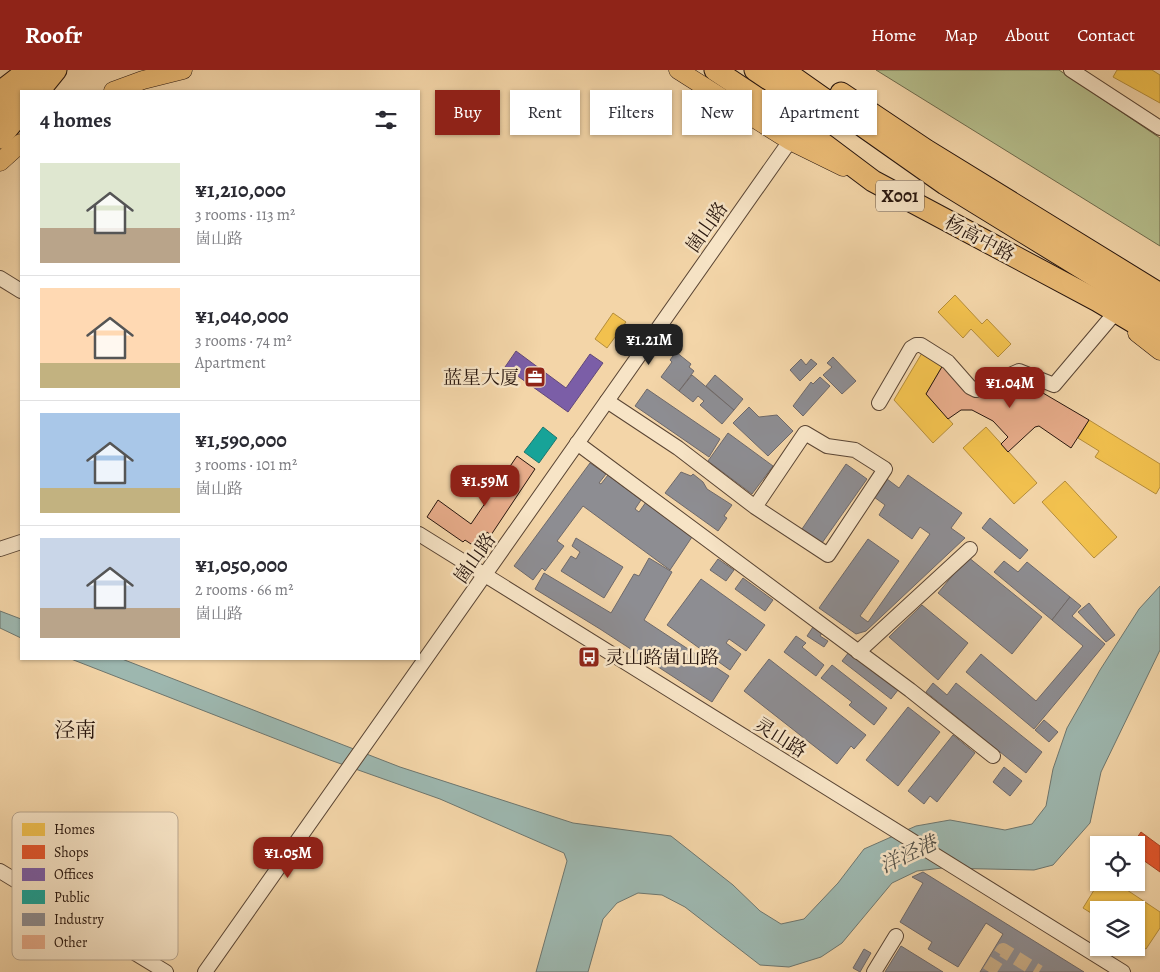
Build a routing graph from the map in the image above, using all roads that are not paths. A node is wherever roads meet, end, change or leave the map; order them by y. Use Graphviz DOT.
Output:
graph roads {
  1 [pos="28,70"];
  2 [pos="34,70"];
  3 [pos="56,70"];
  4 [pos="184,70"];
  5 [pos="678,70"];
  6 [pos="715,70"];
  7 [pos="755,70"];
  8 [pos="784,70"];
  9 [pos="806,70"];
  10 [pos="1071,70"];
  11 [pos="20,90"];
  12 [pos="40,90"];
  13 [pos="116,90"];
  14 [pos="20,91"];
  15 [pos="0,92"];
  16 [pos="20,113"];
  17 [pos="0,120"];
  18 [pos="1160,128"];
  19 [pos="877,136"];
  20 [pos="0,138"];
  21 [pos="790,140"];
  22 [pos="20,143"];
  23 [pos="0,162"];
  24 [pos="873,181"];
  25 [pos="945,184"];
  26 [pos="0,278"];
  27 [pos="20,290"];
  28 [pos="1160,295"];
  29 [pos="1106,307"];
  30 [pos="1160,316"];
  31 [pos="1160,338"];
  32 [pos="1160,352"];
  33 [pos="607,401"];
  34 [pos="879,403"];
  35 [pos="577,443"];
  36 [pos="756,507"];
  37 [pos="420,535"];
  38 [pos="20,542"];
  39 [pos="0,549"];
  40 [pos="970,549"];
  41 [pos="485,575"];
  42 [pos="858,652"];
  43 [pos="993,756"];
  44 [pos="0,871"];
  45 [pos="12,878"];
  46 [pos="896,936"];
  47 [pos="146,960"];
  48 [pos="166,972"];
  49 [pos="204,972"];
  50 [pos="874,972"];
  51 [pos="1123,972"];
  1 -- 15 [label="highway"];
  2 -- 11 [label="highway"];
  3 -- 12 [label="highway"];
  4 -- 13 [label="main road"];
  5 -- 21 [label="main road"];
  6 -- 24 [label="highway, 杨高中路 / X001"];
  7 -- 25 [label="highway"];
  8 -- 19 [label="highway, 杨高中路 / X001"];
  9 -- 28 [label="highway"];
  10 -- 18 [label="street"];
  14 -- 17 [label="highway"];
  16 -- 20 [label="highway"];
  19 -- 25 [label="highway, 杨高中路 / X001"];
  19 -- 28 [label="main road, 杨高中路 / X001"];
  21 -- 24 [label="main road"];
  21 -- 33 [label="street, 崮山路"];
  22 -- 23 [label="main road"];
  24 -- 29 [label="highway, 杨高中路 / X001"];
  25 -- 30 [label="highway, 杨高中路 / X001"];
  26 -- 27 [label="street"];
  29 -- 31 [label="highway, 杨高中路 / X001"];
  29 -- 32 [label="main road, 杨高中路 / X001"];
  29 -- 34 [label="street"];
  33 -- 35 [label="street, 崮山路"];
  33 -- 36 [label="street"];
  35 -- 41 [label="street, 崮山路"];
  35 -- 42 [label="street"];
  36 -- 36 [label="street"];
  37 -- 41 [label="street, 灵山路"];
  38 -- 39 [label="street"];
  40 -- 42 [label="street"];
  41 -- 49 [label="street, 崮山路"];
  41 -- 51 [label="street, 灵山路"];
  42 -- 43 [label="street"];
  44 -- 45 [label="street"];
  46 -- 50 [label="street"];
  47 -- 48 [label="street"];
}
